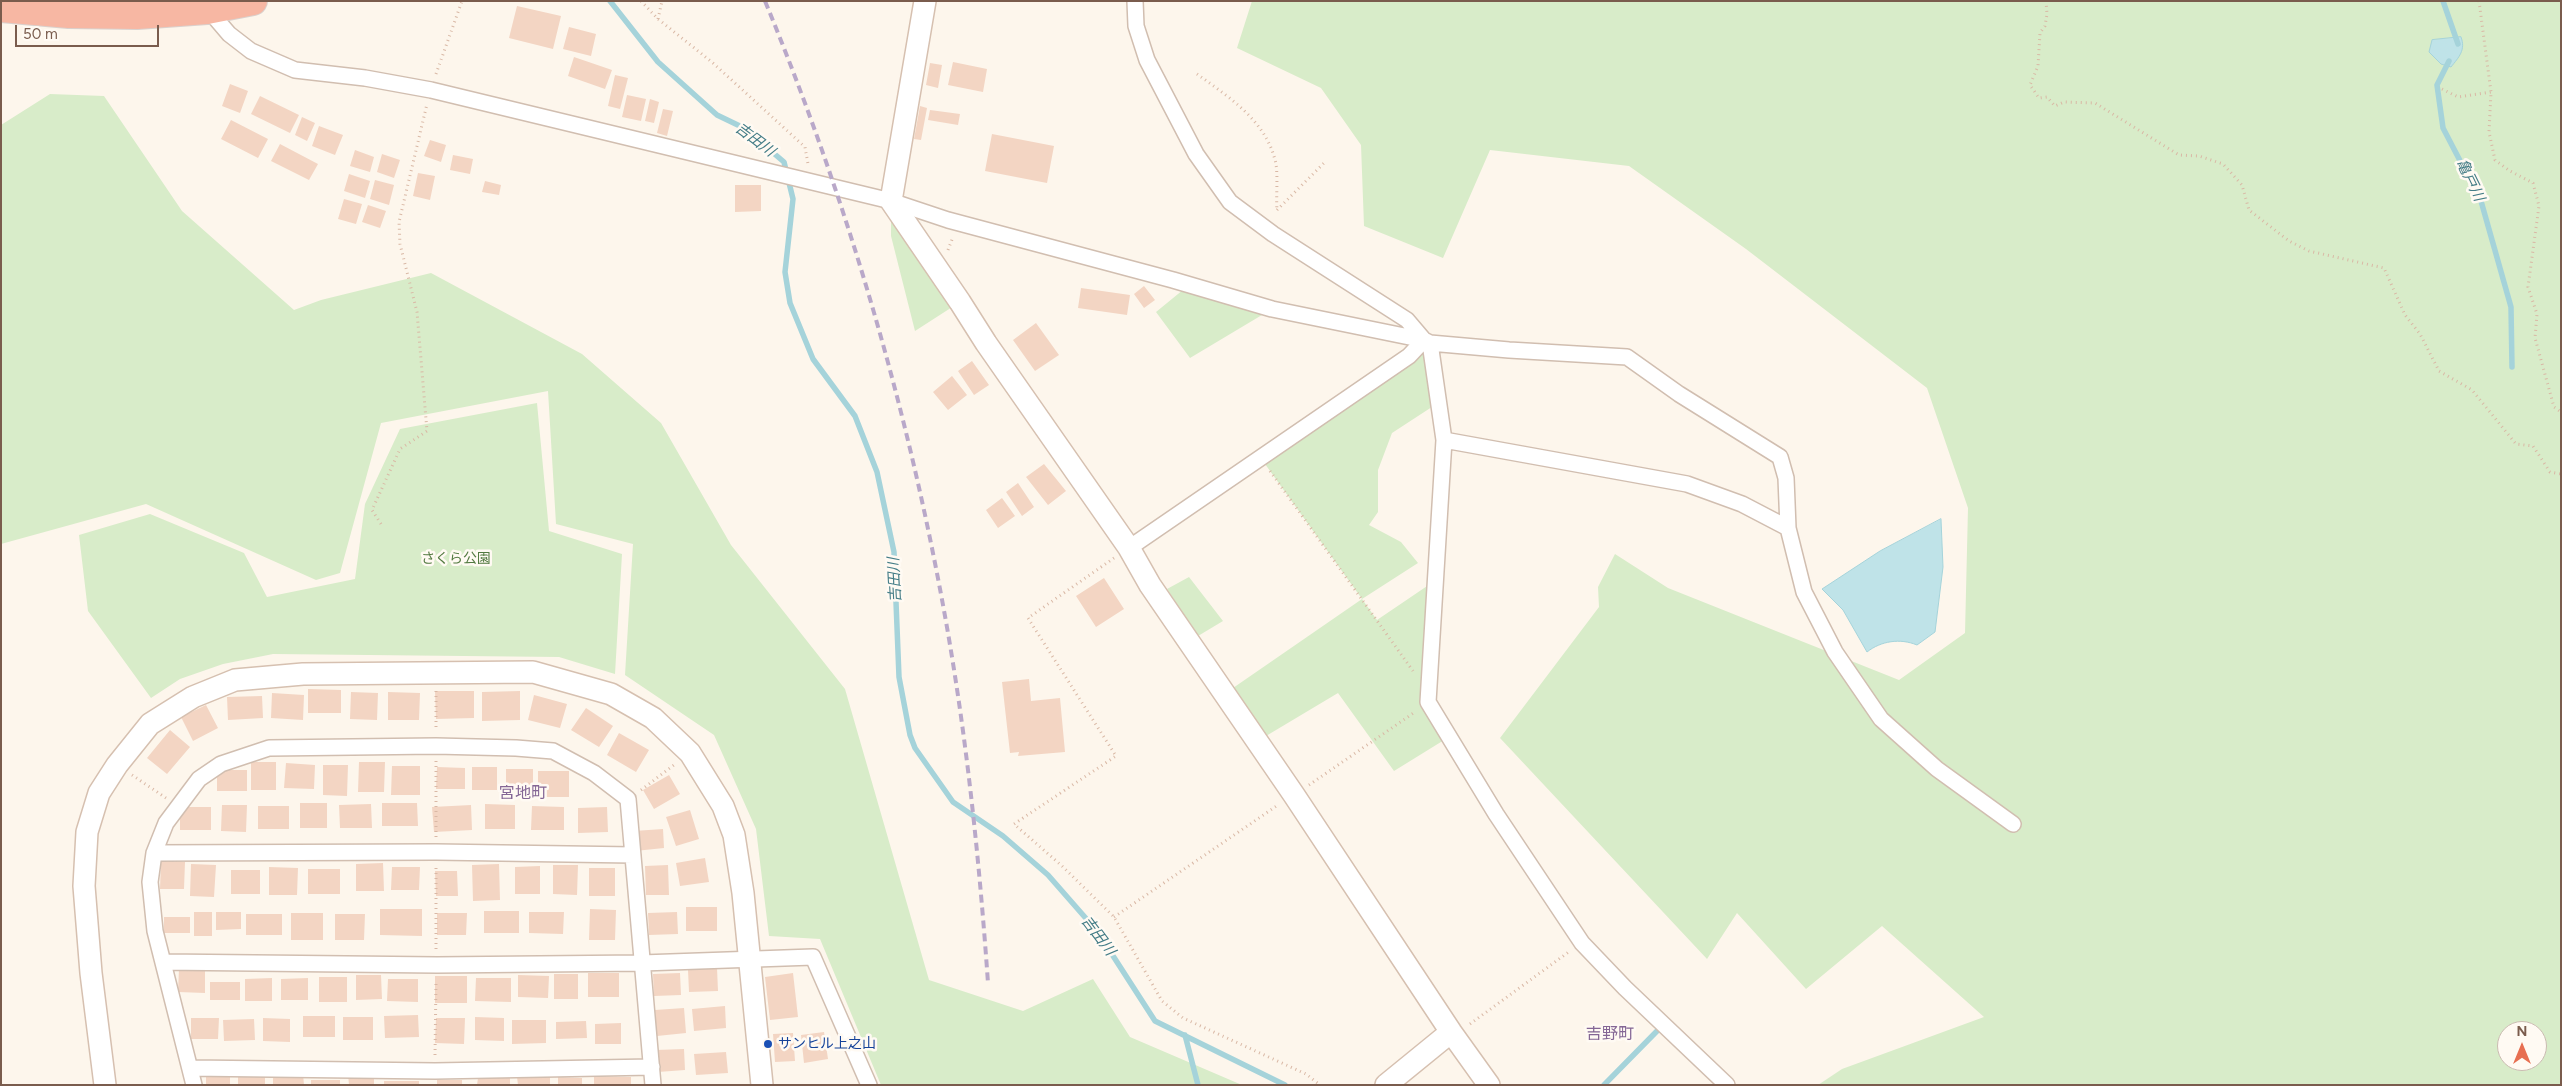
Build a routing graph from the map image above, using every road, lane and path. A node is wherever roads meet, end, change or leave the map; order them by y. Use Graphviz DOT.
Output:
graph roads {
  1 [pos="253,1"];
  2 [pos="462,1"];
  3 [pos="641,1"];
  4 [pos="662,1"];
  5 [pos="925,1"];
  6 [pos="1135,1"];
  7 [pos="2046,1"];
  8 [pos="2478,1"];
  9 [pos="205,6"];
  10 [pos="1,8"];
  11 [pos="658,19"];
  12 [pos="1197,74"];
  13 [pos="2442,88"];
  14 [pos="431,90"];
  15 [pos="2491,92"];
  16 [pos="1326,162"];
  17 [pos="811,181"];
  18 [pos="890,201"];
  19 [pos="1277,211"];
  20 [pos="1268,228"];
  21 [pos="1427,341"];
  22 [pos="2561,412"];
  23 [pos="1444,440"];
  24 [pos="1260,457"];
  25 [pos="2561,474"];
  26 [pos="381,524"];
  27 [pos="1788,528"];
  28 [pos="1129,548"];
  29 [pos="436,673"];
  30 [pos="1428,702"];
  31 [pos="436,746"];
  32 [pos="690,753"];
  33 [pos="117,765"];
  34 [pos="1294,795"];
  35 [pos="628,799"];
  36 [pos="177,805"];
  37 [pos="2014,824"];
  38 [pos="436,852"];
  39 [pos="154,853"];
  40 [pos="633,855"];
  41 [pos="1114,917"];
  42 [pos="1582,942"];
  43 [pos="751,958"];
  44 [pos="163,962"];
  45 [pos="642,962"];
  46 [pos="437,965"];
  47 [pos="1451,1032"];
  48 [pos="652,1067"];
  49 [pos="190,1068"];
  50 [pos="435,1071"];
  51 [pos="105,1085"];
  52 [pos="194,1085"];
  53 [pos="653,1085"];
  54 [pos="762,1085"];
  55 [pos="869,1085"];
  56 [pos="1320,1085"];
  57 [pos="1386,1085"];
  58 [pos="1489,1085"];
  59 [pos="1727,1085"];
  1 -- 9 [label="highway"];
  2 -- 14 [label="path"];
  3 -- 11 [label="path"];
  4 -- 11 [label="path"];
  5 -- 18 [label="street"];
  6 -- 20 [label="street"];
  7 -- 25 [label="path"];
  8 -- 15 [label="path"];
  9 -- 10 [label="highway"];
  9 -- 14 [label="street"];
  11 -- 17 [label="path"];
  12 -- 19 [label="path"];
  13 -- 15 [label="path"];
  14 -- 17 [label="street"];
  14 -- 26 [label="path"];
  15 -- 22 [label="path"];
  16 -- 19 [label="path"];
  17 -- 18 [label="street"];
  18 -- 21 [label="street"];
  18 -- 28 [label="street"];
  19 -- 20 [label="path"];
  20 -- 21 [label="street"];
  21 -- 23 [label="street"];
  21 -- 24 [label="street"];
  21 -- 27 [label="street"];
  23 -- 27 [label="street"];
  23 -- 30 [label="street"];
  24 -- 28 [label="street"];
  24 -- 30 [label="path"];
  27 -- 37 [label="street"];
  28 -- 34 [label="street"];
  28 -- 41 [label="path"];
  29 -- 31 [label="path"];
  29 -- 32 [label="street"];
  29 -- 33 [label="street"];
  30 -- 34 [label="path"];
  30 -- 42 [label="street"];
  31 -- 35 [label="street"];
  31 -- 36 [label="street"];
  31 -- 38 [label="path"];
  32 -- 35 [label="path"];
  32 -- 43 [label="street"];
  33 -- 36 [label="path"];
  33 -- 51 [label="street"];
  34 -- 41 [label="path"];
  34 -- 47 [label="street"];
  35 -- 40 [label="street"];
  36 -- 39 [label="street"];
  38 -- 39 [label="street"];
  38 -- 40 [label="street"];
  38 -- 46 [label="path"];
  39 -- 44 [label="street"];
  40 -- 45 [label="street"];
  41 -- 56 [label="path"];
  42 -- 47 [label="path"];
  42 -- 59 [label="street"];
  43 -- 45 [label="street"];
  43 -- 54 [label="street"];
  43 -- 55 [label="street"];
  44 -- 46 [label="street"];
  44 -- 49 [label="street"];
  45 -- 46 [label="street"];
  45 -- 48 [label="street"];
  46 -- 50 [label="path"];
  47 -- 57 [label="street"];
  47 -- 58 [label="street"];
  48 -- 50 [label="street"];
  48 -- 53 [label="street"];
  49 -- 50 [label="street"];
  49 -- 52 [label="street"];
}
